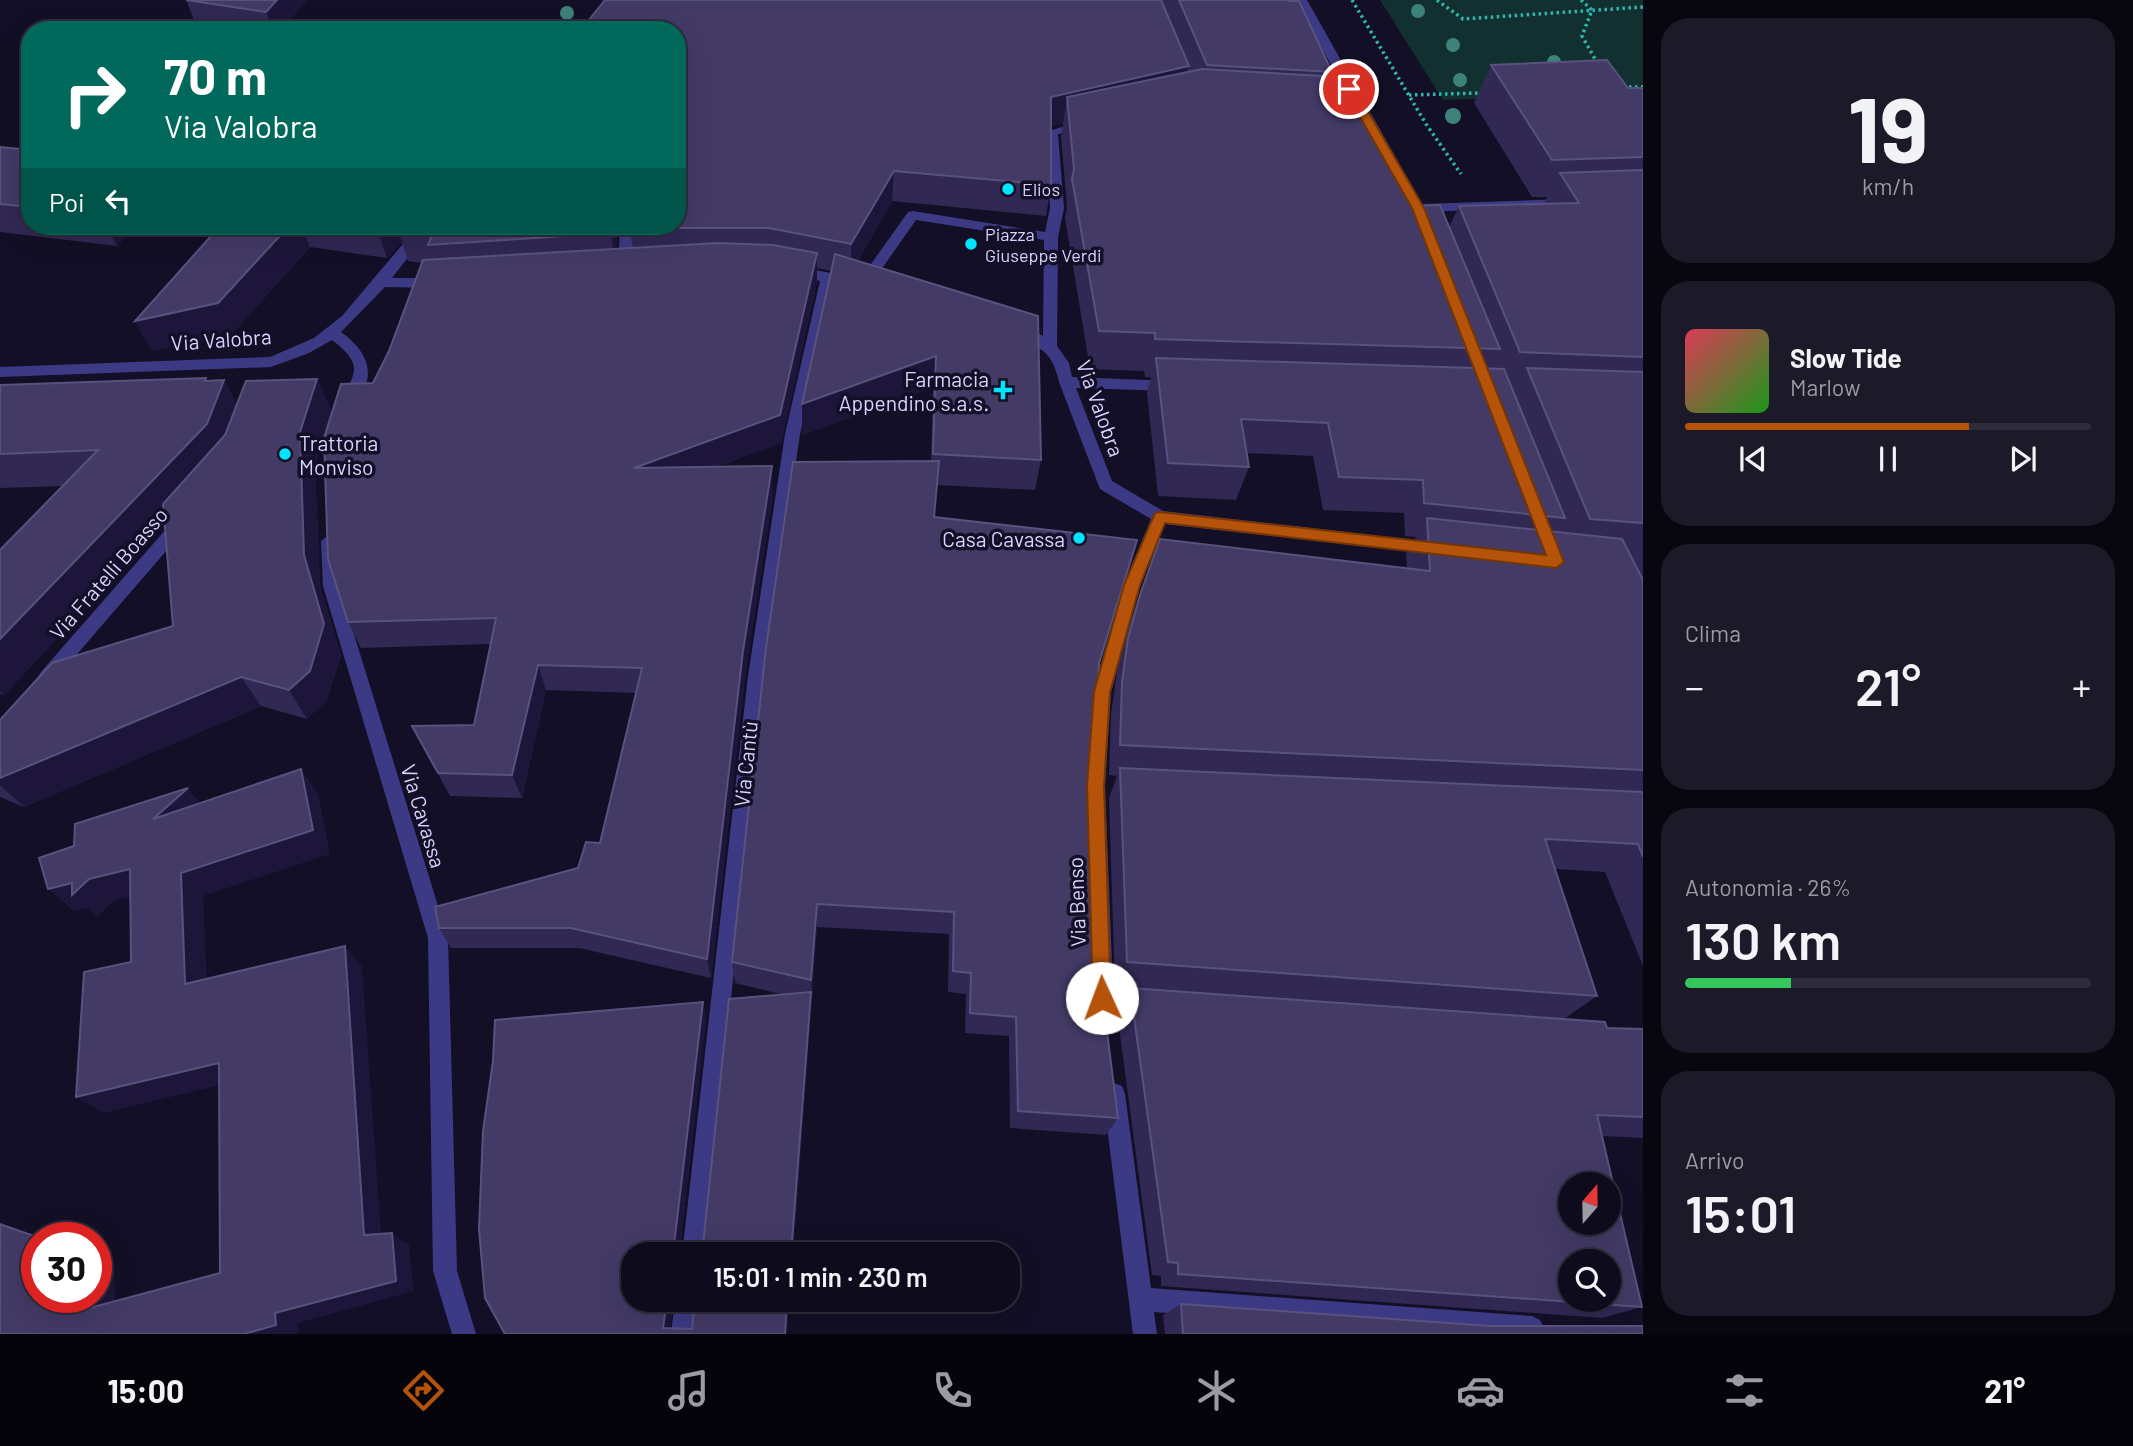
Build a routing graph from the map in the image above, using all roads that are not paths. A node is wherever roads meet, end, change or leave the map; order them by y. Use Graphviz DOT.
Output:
graph roads {
  1 [pos="1301,0"];
  2 [pos="1092,122"];
  3 [pos="1574,202"];
  4 [pos="1418,208"];
  5 [pos="418,235"];
  6 [pos="627,235"];
  7 [pos="1051,237"];
  8 [pos="1429,237"];
  9 [pos="782,269"];
  10 [pos="625,270"];
  11 [pos="828,277"];
  12 [pos="382,282"];
  13 [pos="449,282"];
  14 [pos="997,320"];
  15 [pos="332,333"];
  16 [pos="1050,347"];
  17 [pos="0,372"];
  18 [pos="1066,382"];
  19 [pos="1190,387"];
  20 [pos="341,416"];
  21 [pos="190,514"];
  22 [pos="1160,517"];
  23 [pos="328,519"];
  24 [pos="1448,550"];
  25 [pos="36,689"];
  26 [pos="1102,998"];
  27 [pos="1170,1003"];
  28 [pos="1107,1039"];
  29 [pos="1112,1080"];
  30 [pos="694,1242"];
  31 [pos="1141,1299"];
  32 [pos="686,1312"];
  33 [pos="1548,1329"];
  34 [pos="464,1334"];
  35 [pos="683,1334"];
  36 [pos="1145,1334"];
  1 -- 4 [label="street"];
  2 -- 7 [label="street"];
  3 -- 4 [label="street"];
  4 -- 8 [label="street"];
  5 -- 12 [label="street, Via Valobra"];
  6 -- 10 [label="street"];
  7 -- 11 [label="street"];
  7 -- 16 [label="street"];
  9 -- 11 [label="street"];
  11 -- 30 [label="street, Via Cantù"];
  12 -- 13 [label="street"];
  12 -- 15 [label="street, Via Valobra"];
  14 -- 16 [label="street, Via Valobra"];
  15 -- 17 [label="street, Via Valobra"];
  15 -- 20 [label="street"];
  16 -- 18 [label="street, Via Valobra"];
  18 -- 19 [label="street"];
  18 -- 22 [label="street, Via Valobra"];
  21 -- 25 [label="street, Via Fratelli Boasso"];
  22 -- 24 [label="street, Via Valobra"];
  22 -- 26 [label="street, Via Benso"];
  23 -- 34 [label="street, Via Cavassa"];
  26 -- 27 [label="street"];
  26 -- 28 [label="street, Via Benso"];
  29 -- 31 [label="street"];
  31 -- 33 [label="street"];
  31 -- 36 [label="street"];
  32 -- 35 [label="street"];
}
